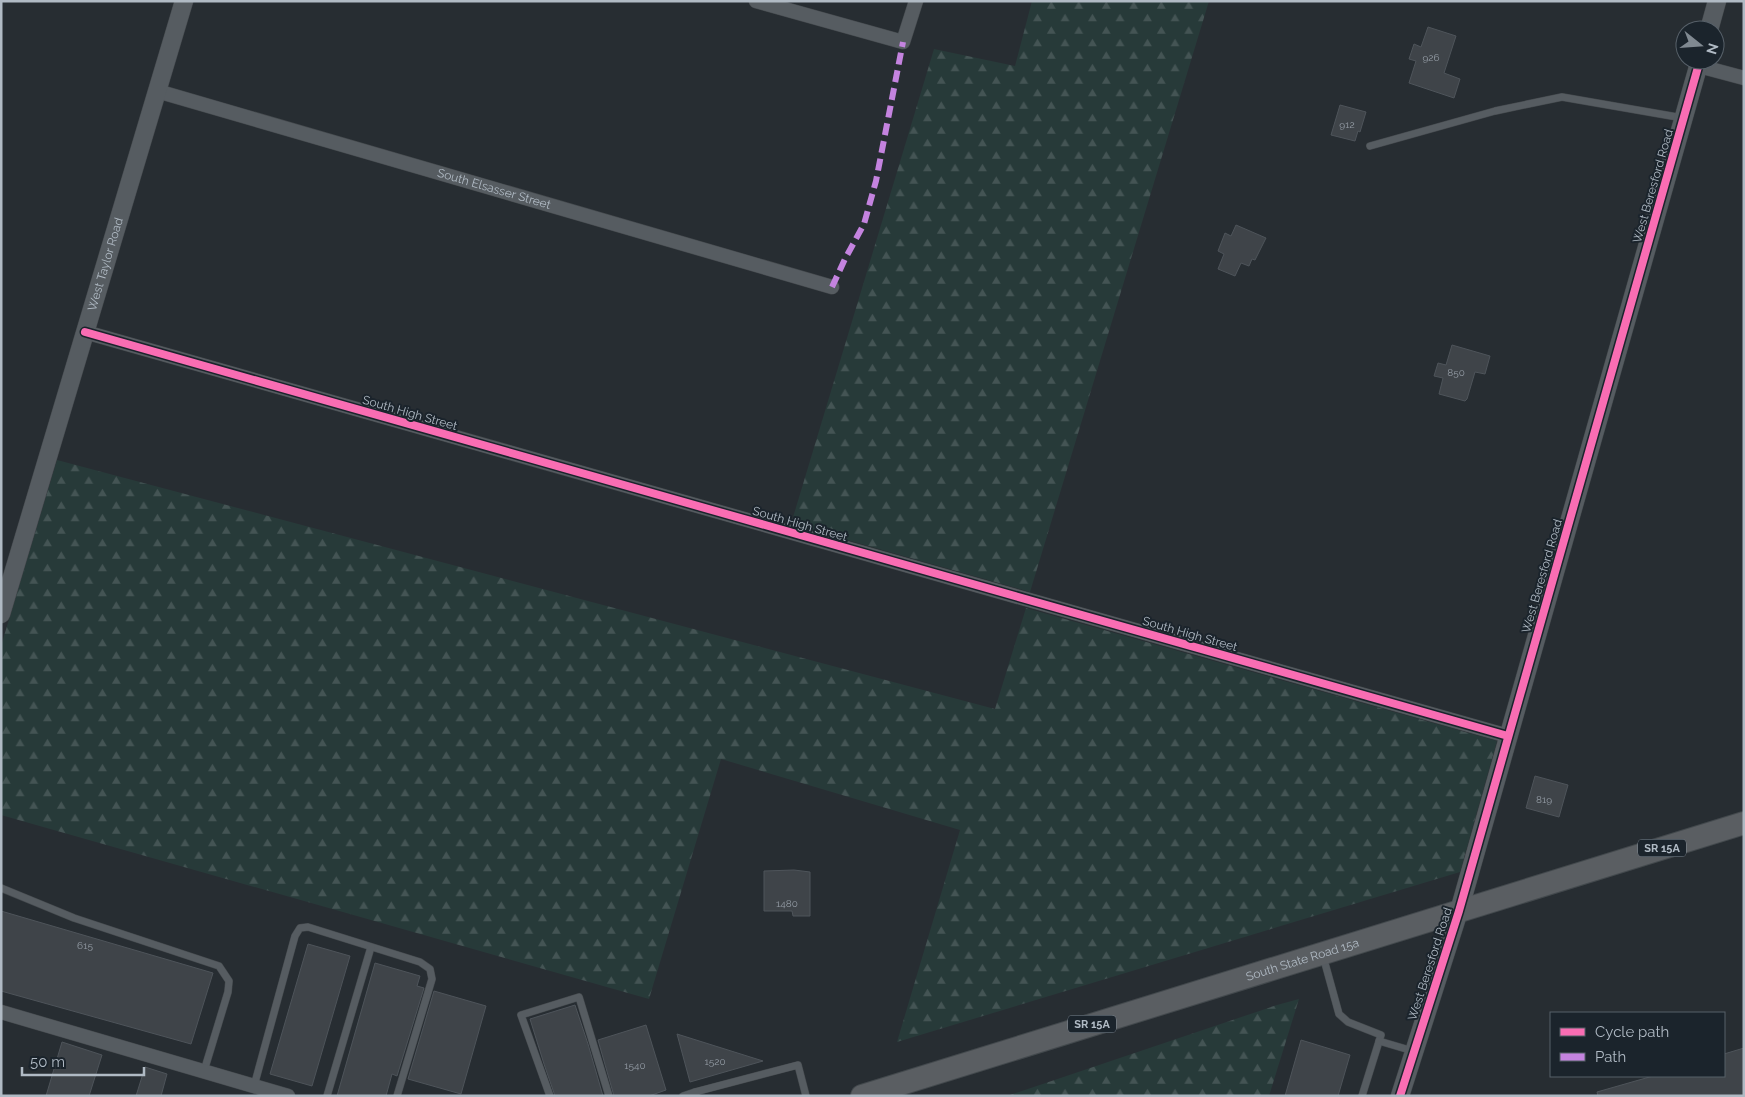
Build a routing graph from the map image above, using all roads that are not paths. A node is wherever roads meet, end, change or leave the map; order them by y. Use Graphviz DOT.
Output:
graph roads {
  1 [pos="184,1"];
  2 [pos="756,1"];
  3 [pos="916,1"];
  4 [pos="1717,1"];
  5 [pos="1712,20"];
  6 [pos="1697,70"];
  7 [pos="1720,70"];
  8 [pos="1744,78"];
  9 [pos="157,92"];
  10 [pos="1684,118"];
  11 [pos="1370,146"];
  12 [pos="832,287"];
  13 [pos="85,332"];
  14 [pos="1,614"];
  15 [pos="1508,736"];
  16 [pos="1744,823"];
  17 [pos="1,888"];
  18 [pos="1458,911"];
  19 [pos="372,946"];
  20 [pos="1322,953"];
  21 [pos="1,1012"];
  22 [pos="1379,1041"];
  23 [pos="1414,1052"];
  24 [pos="204,1071"];
  25 [pos="254,1086"];
  26 [pos="695,1094"];
  27 [pos="869,1095"];
  28 [pos="288,1096"];
  29 [pos="327,1096"];
  30 [pos="397,1096"];
  31 [pos="550,1096"];
  32 [pos="609,1096"];
  33 [pos="683,1096"];
  34 [pos="806,1096"];
  35 [pos="1362,1096"];
  36 [pos="1400,1096"];
  1 -- 9 [label="street, West Taylor Road"];
  2 -- 3 [label="street"];
  4 -- 5 [label="street"];
  6 -- 10 [label="street, West Beresford Road"];
  7 -- 8 [label="street"];
  9 -- 12 [label="street, South Elsasser Street"];
  9 -- 13 [label="street, West Taylor Road"];
  10 -- 11 [label="lane"];
  10 -- 15 [label="street, West Beresford Road"];
  13 -- 14 [label="street, West Taylor Road"];
  13 -- 15 [label="street, South High Street"];
  15 -- 18 [label="street, West Beresford Road"];
  16 -- 18 [label="highway, South State Road 15a / SR 15A"];
  17 -- 24 [label="lane"];
  18 -- 20 [label="highway, South State Road 15a / SR 15A"];
  18 -- 23 [label="street, West Beresford Road"];
  19 -- 25 [label="lane"];
  19 -- 29 [label="lane"];
  19 -- 30 [label="lane"];
  20 -- 22 [label="lane"];
  20 -- 27 [label="highway, South State Road 15a / SR 15A"];
  21 -- 24 [label="street"];
  22 -- 23 [label="lane"];
  22 -- 35 [label="lane"];
  23 -- 36 [label="street, West Beresford Road"];
  24 -- 25 [label="street"];
  25 -- 28 [label="street"];
  26 -- 33 [label="lane"];
  26 -- 34 [label="lane"];
  31 -- 32 [label="lane"];
}
